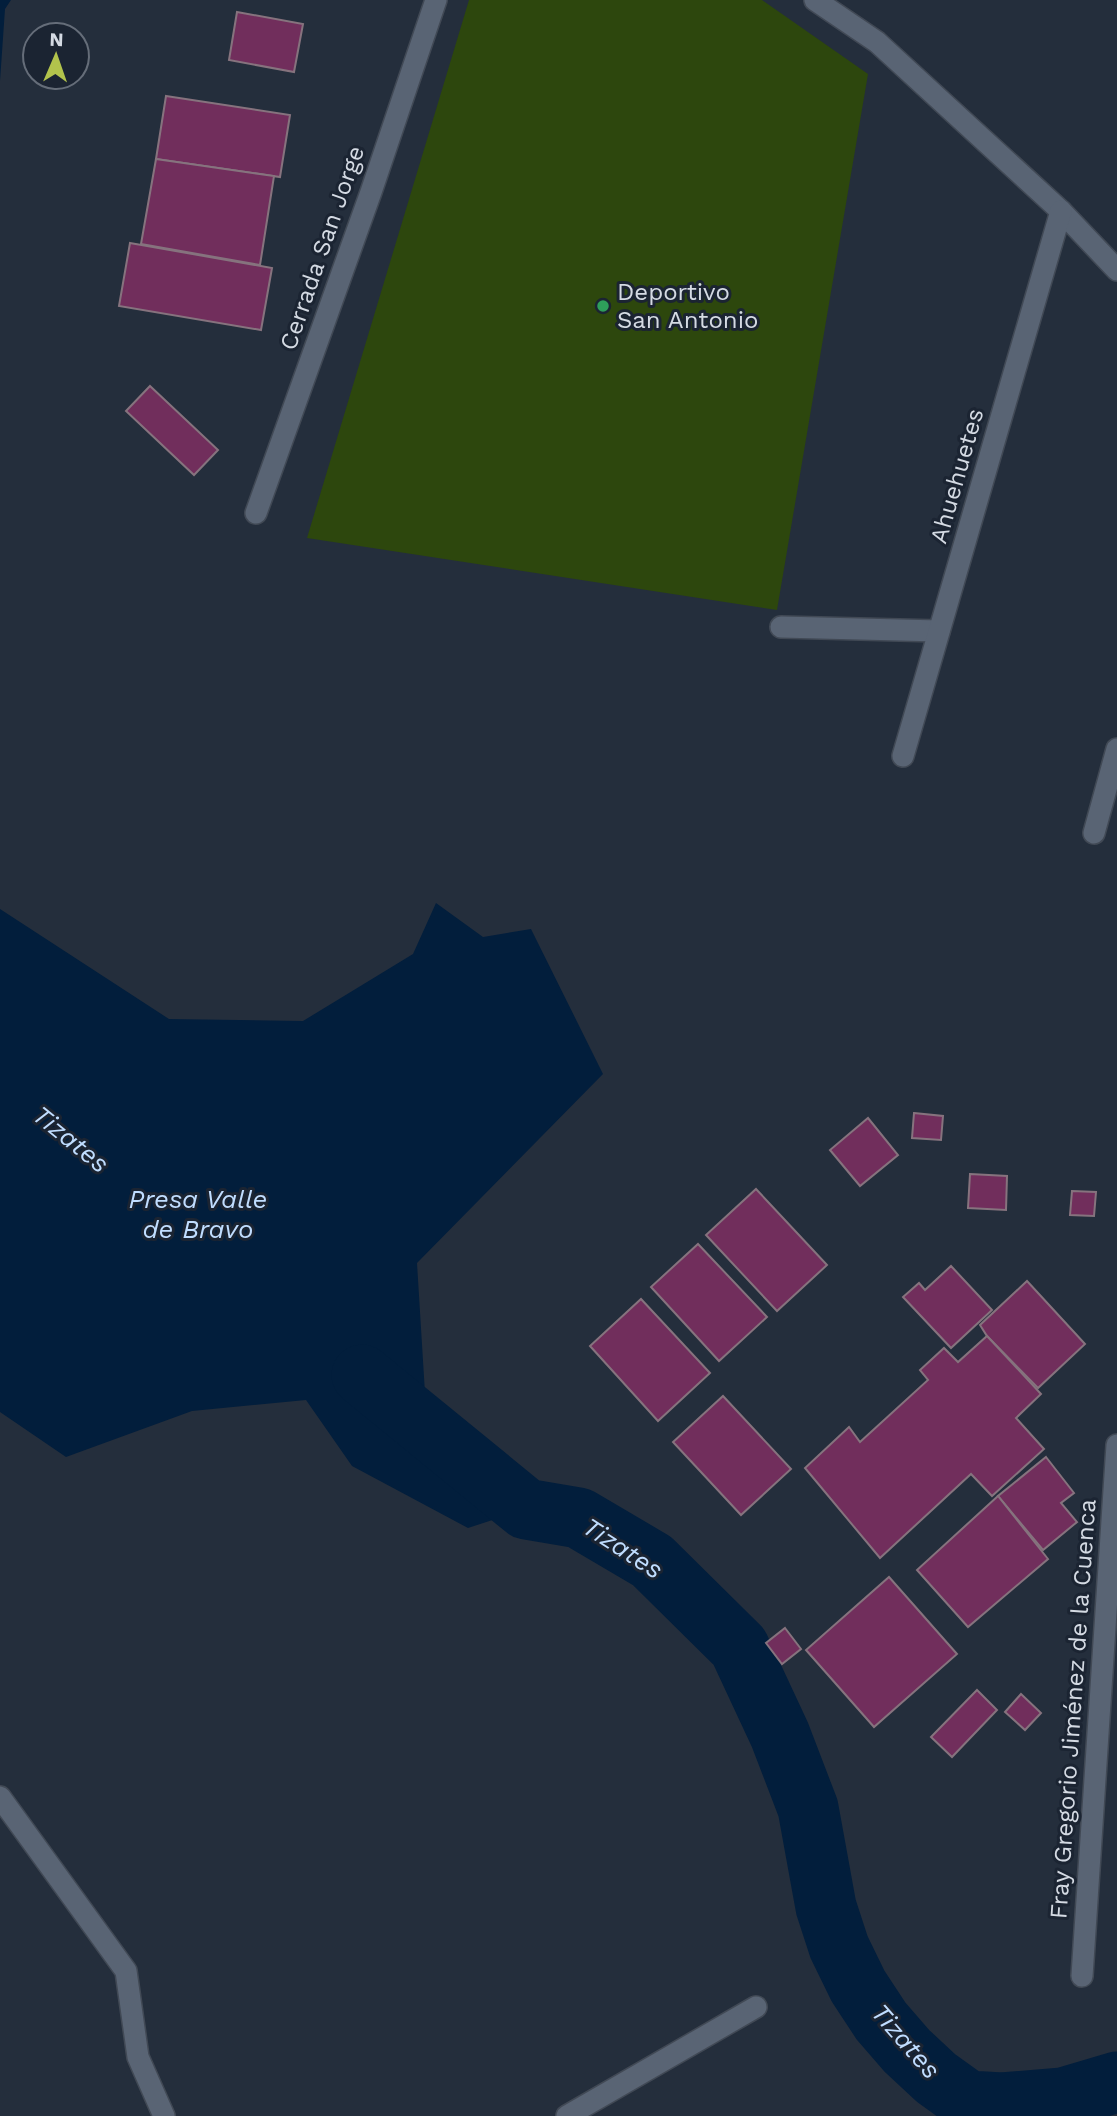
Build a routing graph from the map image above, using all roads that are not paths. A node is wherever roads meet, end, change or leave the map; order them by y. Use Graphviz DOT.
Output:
graph roads {
  1 [pos="436,0"];
  2 [pos="815,0"];
  3 [pos="1061,211"];
  4 [pos="1117,270"];
  5 [pos="256,513"];
  6 [pos="781,627"];
  7 [pos="939,631"];
  8 [pos="1117,749"];
  9 [pos="903,757"];
  10 [pos="1094,833"];
  11 [pos="1117,1445"];
  12 [pos="1111,1642"];
  13 [pos="0,1797"];
  14 [pos="1082,1976"];
  15 [pos="756,2007"];
  16 [pos="164,2116"];
  17 [pos="567,2116"];
  1 -- 5 [label="street, Cerrada San Jorge"];
  2 -- 3 [label="street"];
  3 -- 4 [label="street"];
  3 -- 7 [label="street, Ahuehuetes"];
  6 -- 7 [label="street"];
  7 -- 9 [label="street, Ahuehuetes"];
  8 -- 10 [label="street"];
  11 -- 12 [label="street, Fray Gregorio Jiménez de la Cuenca"];
  12 -- 14 [label="street, Fray Gregorio Jiménez de la Cuenca"];
  13 -- 16 [label="street"];
  15 -- 17 [label="street"];
}
